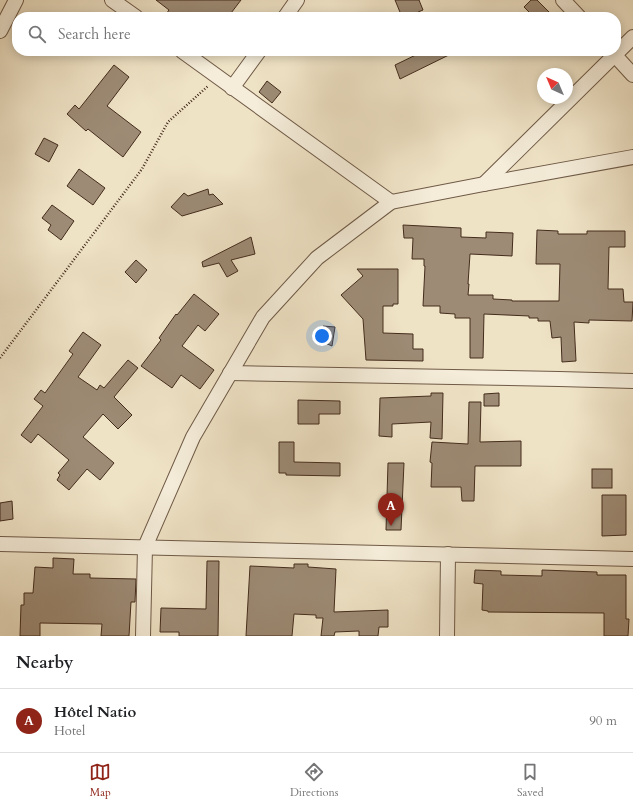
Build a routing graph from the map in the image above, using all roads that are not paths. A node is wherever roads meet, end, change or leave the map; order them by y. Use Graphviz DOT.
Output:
graph roads {
  1 [pos="16,0"];
  2 [pos="112,0"];
  3 [pos="297,0"];
  4 [pos="563,0"];
  5 [pos="129,12"];
  6 [pos="289,12"];
  7 [pos="574,12"];
  8 [pos="0,31"];
  9 [pos="633,37"];
  10 [pos="621,47"];
  11 [pos="189,56"];
  12 [pos="255,56"];
  13 [pos="610,56"];
  14 [pos="616,56"];
  15 [pos="633,75"];
  16 [pos="232,88"];
  17 [pos="633,157"];
  18 [pos="484,184"];
  19 [pos="391,202"];
  20 [pos="230,373"];
  21 [pos="633,381"];
  22 [pos="0,544"];
  23 [pos="145,547"];
  24 [pos="448,554"];
  25 [pos="633,559"];
  26 [pos="143,636"];
  27 [pos="447,636"];
  1 -- 8 [label="street"];
  2 -- 5 [label="street"];
  3 -- 6 [label="street"];
  4 -- 7 [label="street"];
  9 -- 10 [label="street"];
  11 -- 16 [label="street"];
  12 -- 16 [label="street"];
  13 -- 18 [label="street"];
  14 -- 15 [label="street"];
  16 -- 19 [label="street"];
  17 -- 18 [label="street"];
  18 -- 19 [label="street"];
  19 -- 20 [label="street"];
  20 -- 21 [label="street"];
  20 -- 23 [label="street"];
  22 -- 23 [label="street"];
  23 -- 24 [label="street"];
  23 -- 26 [label="street"];
  24 -- 25 [label="street"];
  24 -- 27 [label="street"];
}
